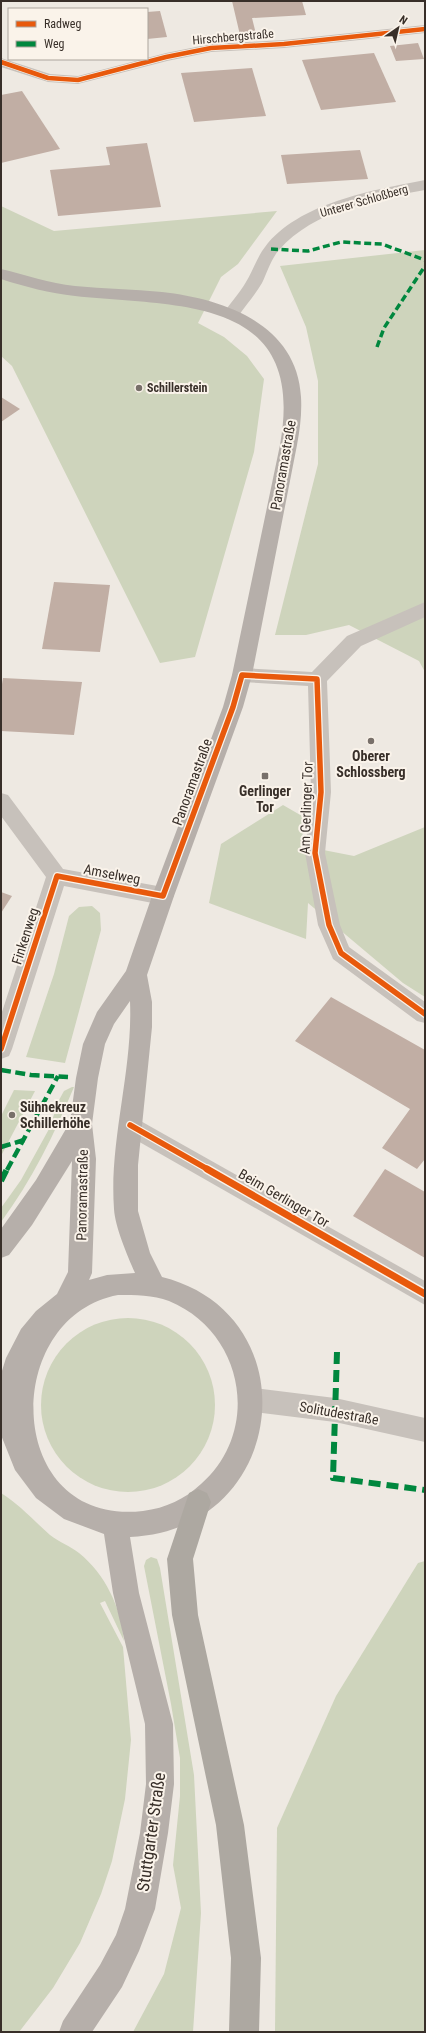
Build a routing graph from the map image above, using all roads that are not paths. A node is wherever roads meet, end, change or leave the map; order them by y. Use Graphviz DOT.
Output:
graph roads {
  1 [pos="425,29"];
  2 [pos="1,62"];
  3 [pos="425,185"];
  4 [pos="1,274"];
  5 [pos="231,314"];
  6 [pos="425,609"];
  7 [pos="242,675"];
  8 [pos="317,680"];
  9 [pos="1,800"];
  10 [pos="57,876"];
  11 [pos="163,896"];
  12 [pos="136,975"];
  13 [pos="425,1014"];
  14 [pos="1,1049"];
  15 [pos="81,1124"];
  16 [pos="130,1125"];
  17 [pos="1,1247"];
  18 [pos="154,1286"];
  19 [pos="425,1294"];
  20 [pos="65,1304"];
  21 [pos="10,1359"];
  22 [pos="253,1400"];
  23 [pos="425,1430"];
  24 [pos="9,1456"];
  25 [pos="198,1502"];
  26 [pos="115,1522"];
  27 [pos="74,2032"];
  28 [pos="244,2032"];
  1 -- 2 [label="street, Hirschbergstraße"];
  3 -- 5 [label="street, Unterer Schloßberg"];
  4 -- 5 [label="main road, Panoramastraße"];
  5 -- 7 [label="main road, Panoramastraße"];
  6 -- 8 [label="street"];
  7 -- 8 [label="street"];
  7 -- 11 [label="main road, Panoramastraße"];
  8 -- 13 [label="street, Am Gerlinger Tor"];
  9 -- 10 [label="street"];
  10 -- 11 [label="street, Amselweg"];
  10 -- 14 [label="street, Finkenweg"];
  11 -- 12 [label="main road, Panoramastraße"];
  12 -- 15 [label="main road, Panoramastraße"];
  12 -- 16 [label="main road, Panoramastraße"];
  15 -- 17 [label="main road"];
  15 -- 20 [label="main road, Panoramastraße"];
  16 -- 18 [label="main road, Panoramastraße"];
  16 -- 19 [label="street, Beim Gerlinger Tor"];
  18 -- 20 [label="main road"];
  18 -- 22 [label="main road"];
  20 -- 21 [label="main road"];
  21 -- 24 [label="main road"];
  22 -- 23 [label="street, Solitudestraße"];
  22 -- 25 [label="main road"];
  24 -- 26 [label="main road"];
  25 -- 26 [label="main road"];
  25 -- 28 [label="highway"];
  26 -- 27 [label="main road, Stuttgarter Straße"];
}
